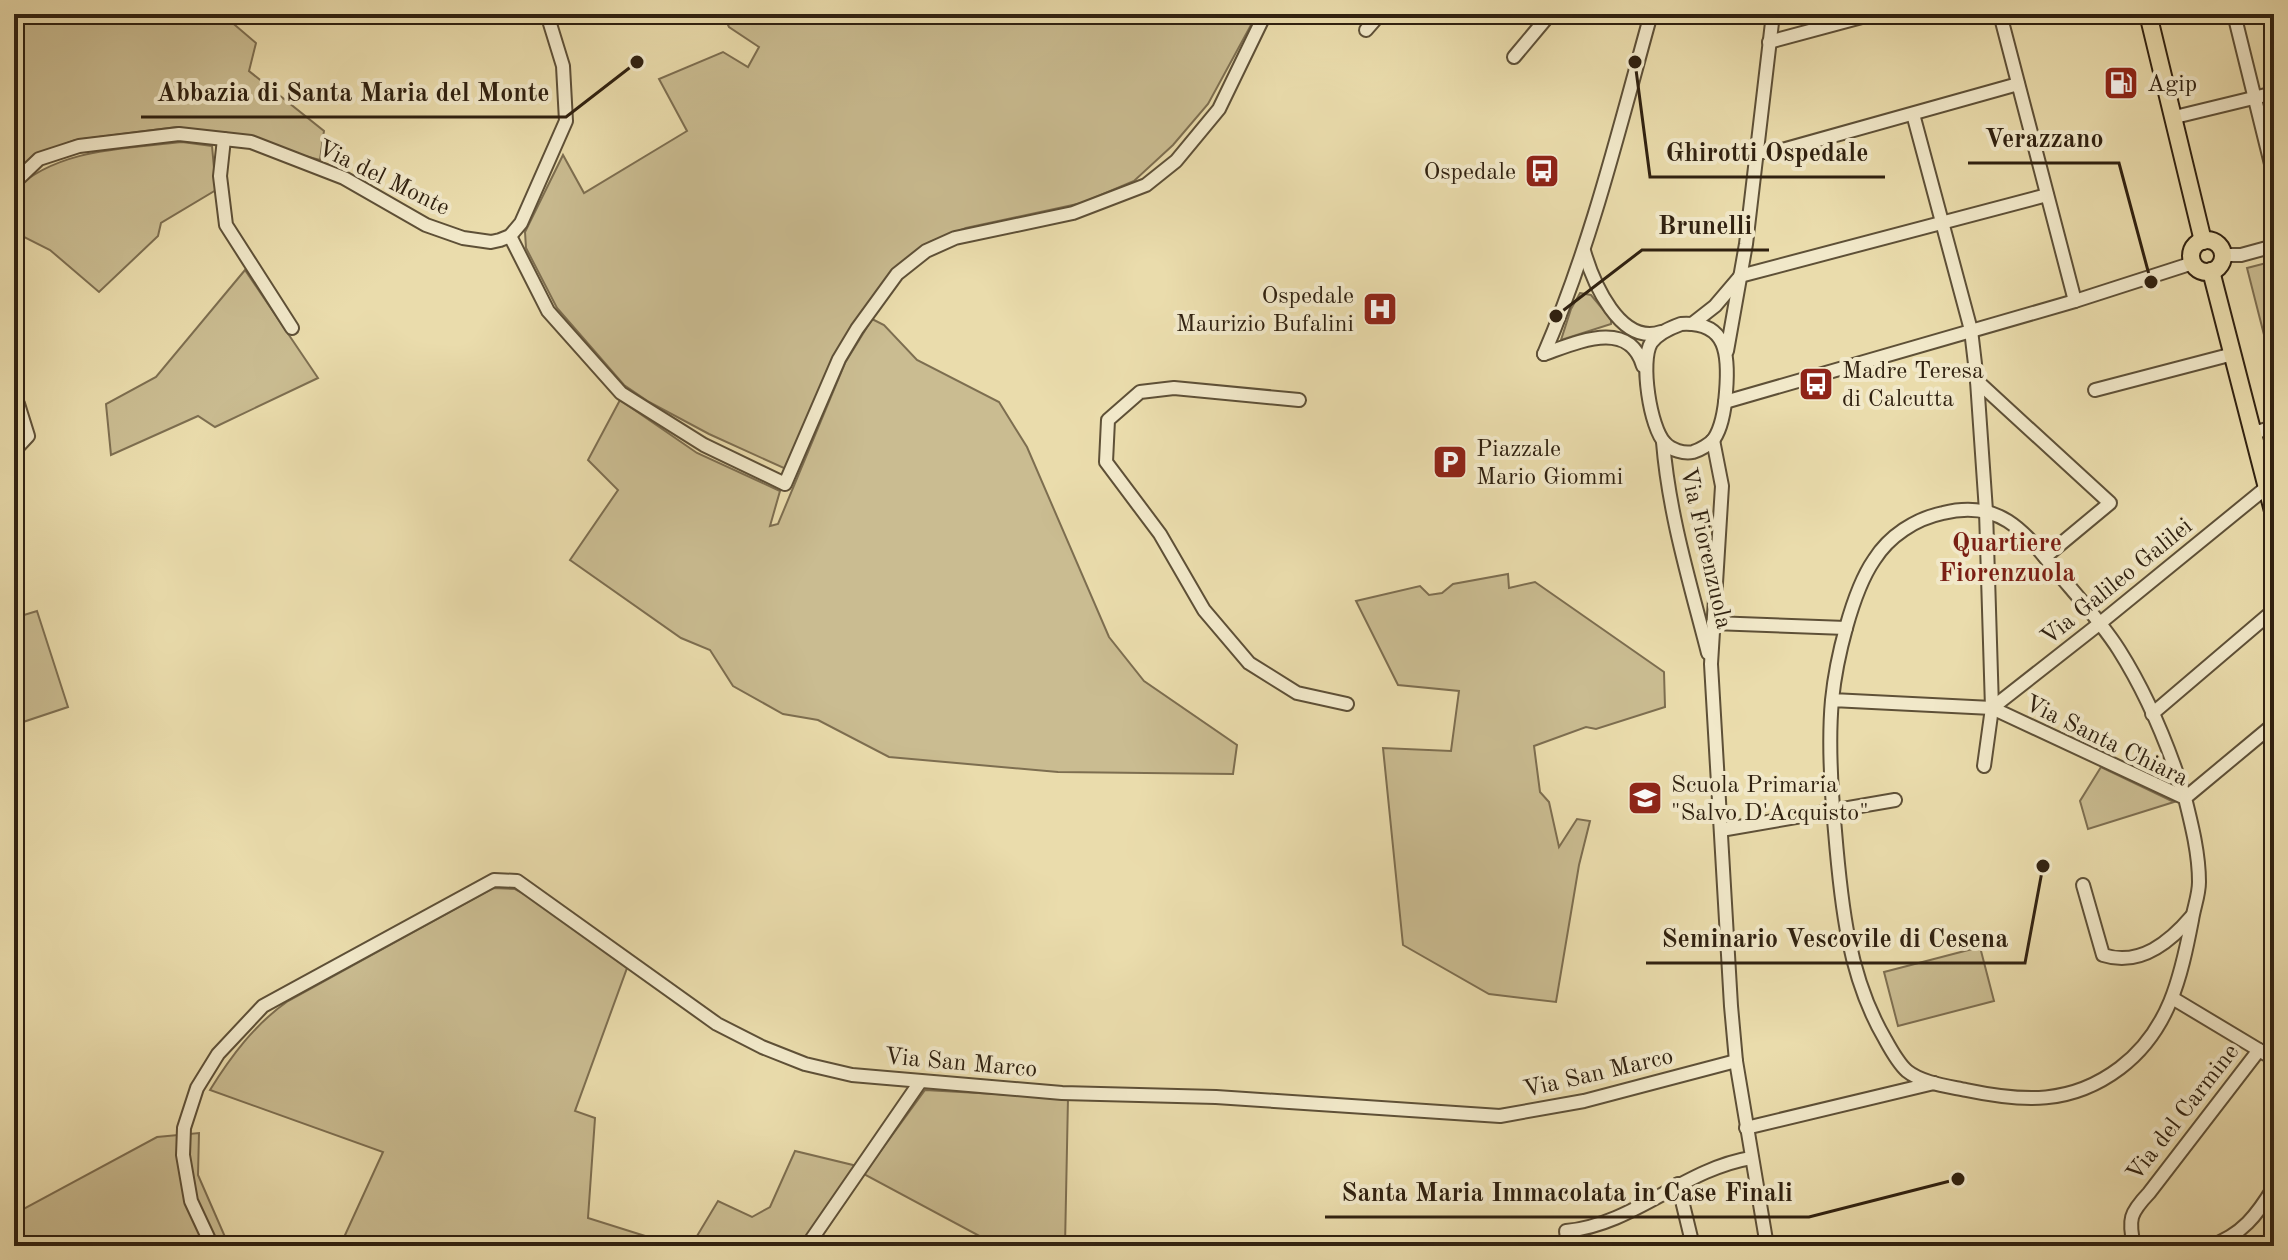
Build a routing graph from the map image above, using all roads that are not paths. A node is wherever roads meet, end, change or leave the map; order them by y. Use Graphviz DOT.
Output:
graph roads {
  1 [pos="547,14"];
  2 [pos="1265,14"];
  3 [pos="1380,14"];
  4 [pos="1550,14"];
  5 [pos="1651,14"];
  6 [pos="1773,14"];
  7 [pos="1873,14"];
  8 [pos="2000,14"];
  9 [pos="2148,14"];
  10 [pos="2234,14"];
  11 [pos="1366,30"];
  12 [pos="1769,42"];
  13 [pos="1514,57"];
  14 [pos="2018,84"];
  15 [pos="2274,93"];
  16 [pos="2256,98"];
  17 [pos="1913,114"];
  18 [pos="2175,117"];
  19 [pos="224,139"];
  20 [pos="1758,152"];
  21 [pos="2274,176"];
  22 [pos="14,183"];
  23 [pos="2047,195"];
  24 [pos="1942,223"];
  25 [pos="510,236"];
  26 [pos="2203,241"];
  27 [pos="2274,246"];
  28 [pos="1584,251"];
  29 [pos="2223,255"];
  30 [pos="2193,263"];
  31 [pos="2211,271"];
  32 [pos="1740,276"];
  33 [pos="1569,295"];
  34 [pos="1601,296"];
  35 [pos="2075,301"];
  36 [pos="1692,324"];
  37 [pos="1626,325"];
  38 [pos="292,328"];
  39 [pos="1971,330"];
  40 [pos="1663,331"];
  41 [pos="1589,339"];
  42 [pos="1727,351"];
  43 [pos="2233,354"];
  44 [pos="1646,377"];
  45 [pos="1977,381"];
  46 [pos="2095,390"];
  47 [pos="1299,400"];
  48 [pos="14,401"];
  49 [pos="1725,402"];
  50 [pos="2274,427"];
  51 [pos="2253,433"];
  52 [pos="1713,440"];
  53 [pos="1663,442"];
  54 [pos="14,451"];
  55 [pos="2267,487"];
  56 [pos="1986,514"];
  57 [pos="2274,515"];
  58 [pos="2045,557"];
  59 [pos="2274,610"];
  60 [pos="1713,623"];
  61 [pos="2099,624"];
  62 [pos="1846,628"];
  63 [pos="1711,664"];
  64 [pos="1832,700"];
  65 [pos="1347,704"];
  66 [pos="1992,708"];
  67 [pos="2152,714"];
  68 [pos="2274,724"];
  69 [pos="1984,766"];
  70 [pos="2185,798"];
  71 [pos="1895,800"];
  72 [pos="1833,810"];
  73 [pos="1721,830"];
  74 [pos="2083,885"];
  75 [pos="2192,916"];
  76 [pos="2174,999"];
  77 [pos="2259,1050"];
  78 [pos="2274,1059"];
  79 [pos="1736,1061"];
  80 [pos="920,1082"];
  81 [pos="1934,1083"];
  82 [pos="1746,1128"];
  83 [pos="1751,1158"];
  84 [pos="1678,1184"];
  85 [pos="2274,1187"];
  86 [pos="212,1246"];
  87 [pos="807,1246"];
  88 [pos="1568,1246"];
  89 [pos="1693,1246"];
  90 [pos="1767,1246"];
  91 [pos="2134,1246"];
  92 [pos="2210,1246"];
  1 -- 25 [label="street"];
  2 -- 25 [label="street"];
  3 -- 11 [label="street"];
  4 -- 13 [label="street"];
  5 -- 28 [label="street"];
  6 -- 12 [label="street"];
  7 -- 12 [label="street"];
  8 -- 14 [label="street"];
  9 -- 18 [label="main road"];
  10 -- 16 [label="street"];
  12 -- 20 [label="street"];
  14 -- 17 [label="street"];
  14 -- 23 [label="street"];
  15 -- 16 [label="street"];
  16 -- 18 [label="street"];
  16 -- 21 [label="street"];
  17 -- 20 [label="street"];
  17 -- 24 [label="street"];
  18 -- 26 [label="main road"];
  19 -- 22 [label="street, Via del Monte"];
  19 -- 25 [label="street, Via del Monte"];
  19 -- 38 [label="street"];
  20 -- 32 [label="street"];
  23 -- 24 [label="street"];
  23 -- 35 [label="street"];
  24 -- 32 [label="street"];
  24 -- 39 [label="street"];
  26 -- 29 [label="main road"];
  26 -- 30 [label="main road"];
  27 -- 29 [label="street"];
  28 -- 33 [label="street"];
  28 -- 34 [label="street"];
  29 -- 31 [label="main road"];
  30 -- 31 [label="main road"];
  30 -- 35 [label="street"];
  31 -- 43 [label="main road"];
  32 -- 36 [label="street"];
  32 -- 42 [label="street"];
  33 -- 34 [label="street"];
  33 -- 41 [label="street"];
  34 -- 37 [label="street"];
  35 -- 39 [label="street"];
  36 -- 40 [label="street"];
  36 -- 42 [label="street"];
  37 -- 40 [label="street"];
  37 -- 41 [label="street"];
  39 -- 45 [label="street"];
  39 -- 49 [label="street"];
  40 -- 44 [label="street"];
  41 -- 44 [label="street"];
  42 -- 49 [label="street"];
  43 -- 46 [label="street"];
  43 -- 51 [label="main road"];
  44 -- 53 [label="street"];
  45 -- 56 [label="street"];
  45 -- 58 [label="street"];
  47 -- 65 [label="street"];
  48 -- 54 [label="street"];
  49 -- 52 [label="street"];
  50 -- 51 [label="street"];
  51 -- 55 [label="main road"];
  52 -- 53 [label="street"];
  52 -- 60 [label="street, Via Fiorenzuola"];
  53 -- 63 [label="street, Via Fiorenzuola"];
  55 -- 57 [label="main road"];
  55 -- 61 [label="street, Via Galileo Galilei"];
  56 -- 58 [label="street"];
  56 -- 62 [label="street"];
  56 -- 66 [label="street"];
  58 -- 61 [label="street"];
  59 -- 67 [label="street"];
  60 -- 62 [label="street"];
  60 -- 63 [label="street, Via Fiorenzuola"];
  61 -- 66 [label="street, Via Galileo Galilei"];
  61 -- 67 [label="street"];
  62 -- 64 [label="street"];
  63 -- 73 [label="street, Via Fiorenzuola"];
  64 -- 66 [label="street"];
  64 -- 72 [label="street"];
  66 -- 69 [label="street"];
  66 -- 70 [label="street, Via Santa Chiara"];
  67 -- 70 [label="street"];
  68 -- 70 [label="street"];
  70 -- 75 [label="street, Via Santa Chiara"];
  71 -- 72 [label="street"];
  72 -- 73 [label="street"];
  72 -- 81 [label="street"];
  73 -- 79 [label="street, Via Fiorenzuola"];
  74 -- 75 [label="street"];
  75 -- 76 [label="street, Via Santa Chiara"];
  76 -- 77 [label="street"];
  76 -- 81 [label="street, Via Santa Chiara"];
  77 -- 78 [label="street"];
  77 -- 91 [label="street, Via del Carmine"];
  79 -- 80 [label="street, Via San Marco"];
  79 -- 82 [label="street, Via Fiorenzuola"];
  80 -- 86 [label="street, Via San Marco"];
  80 -- 87 [label="street"];
  81 -- 82 [label="street"];
  82 -- 83 [label="street, Via Fiorenzuola"];
  83 -- 84 [label="street"];
  83 -- 90 [label="street, Via Fiorenzuola"];
  84 -- 88 [label="street"];
  84 -- 89 [label="street"];
  85 -- 92 [label="street"];
}
